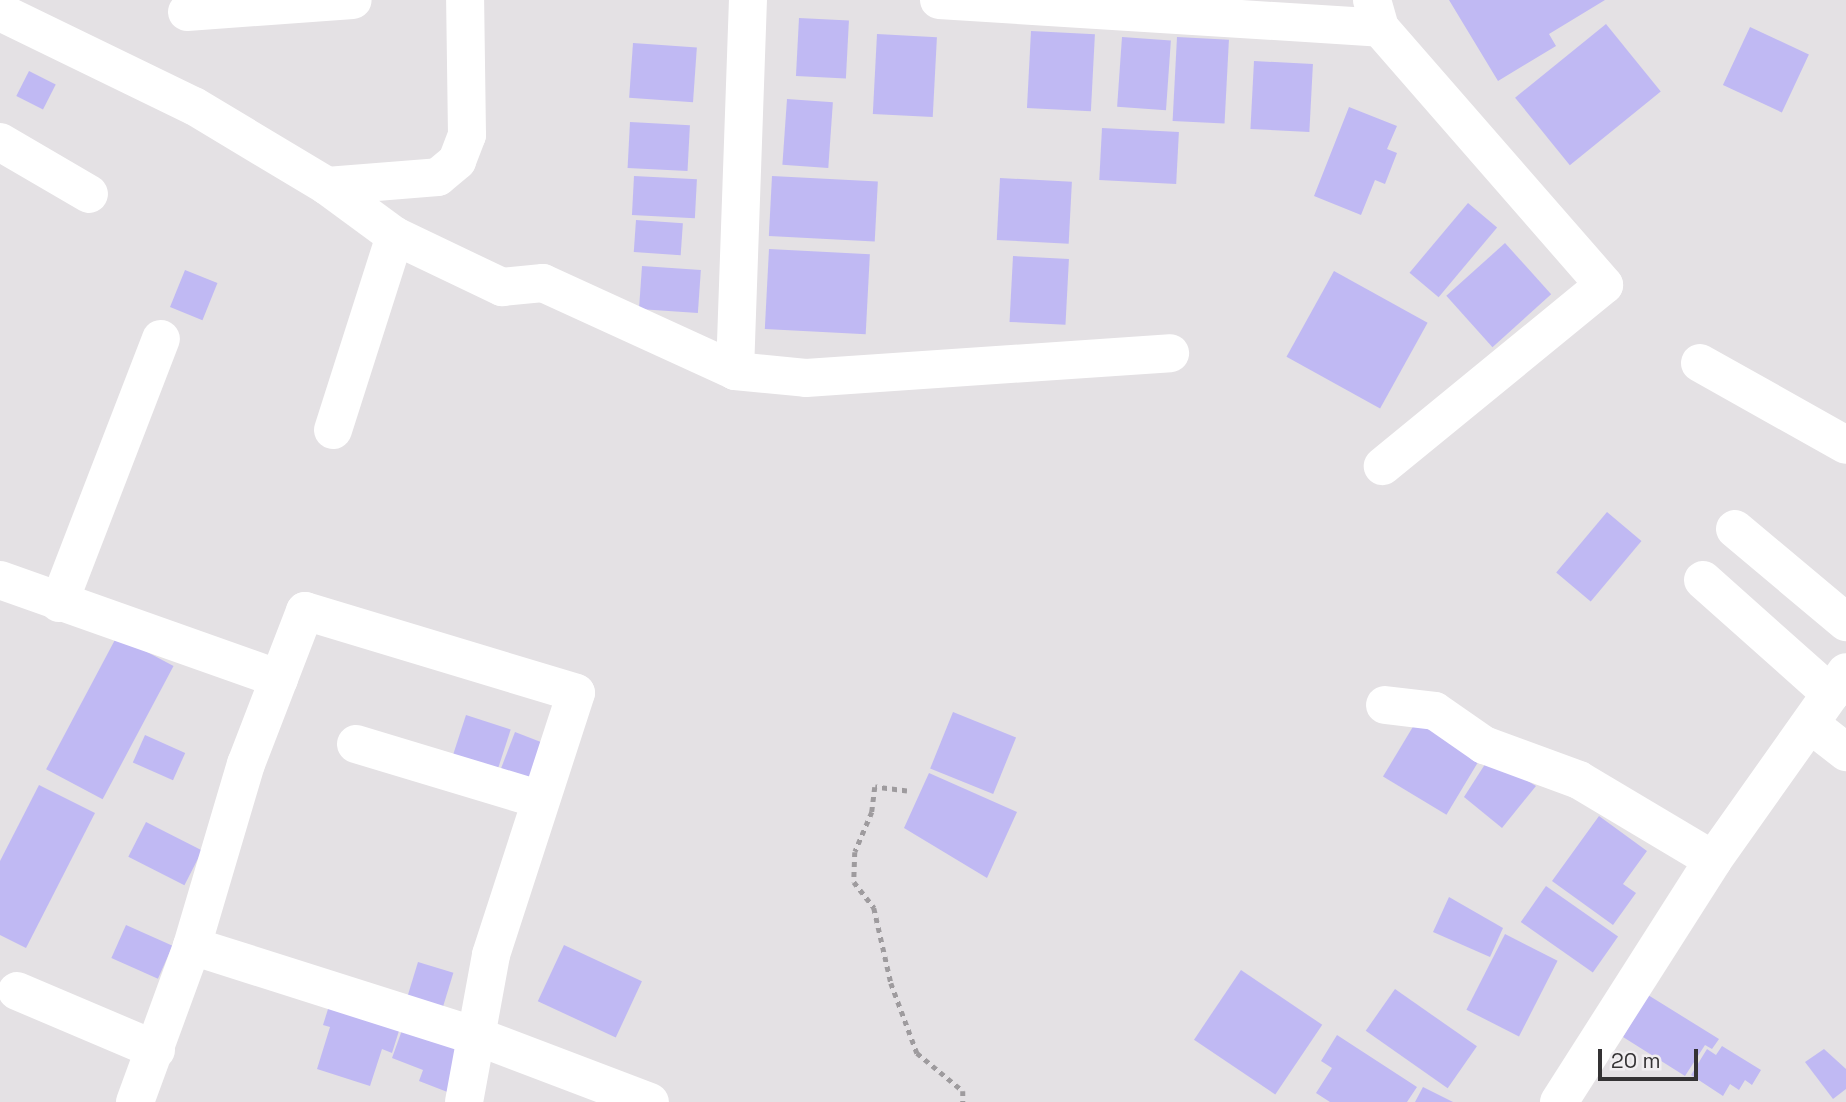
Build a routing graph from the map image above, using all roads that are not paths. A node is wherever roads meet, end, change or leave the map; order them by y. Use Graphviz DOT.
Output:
graph roads {
  1 [pos="353,0"];
  2 [pos="465,0"];
  3 [pos="748,0"];
  4 [pos="939,0"];
  5 [pos="1043,3"];
  6 [pos="0,12"];
  7 [pos="187,12"];
  8 [pos="1376,14"];
  9 [pos="0,142"];
  10 [pos="327,186"];
  11 [pos="89,194"];
  12 [pos="395,236"];
  13 [pos="161,339"];
  14 [pos="1170,353"];
  15 [pos="1700,363"];
  16 [pos="735,371"];
  17 [pos="333,430"];
  18 [pos="1846,445"];
  19 [pos="1383,466"];
  20 [pos="1734,529"];
  21 [pos="0,580"];
  22 [pos="1703,580"];
  23 [pos="59,603"];
  24 [pos="1846,622"];
  25 [pos="279,679"];
  26 [pos="1839,683"];
  27 [pos="1385,705"];
  28 [pos="1810,724"];
  29 [pos="356,744"];
  30 [pos="1846,751"];
  31 [pos="538,799"];
  32 [pos="1713,860"];
  33 [pos="192,946"];
  34 [pos="18,991"];
  35 [pos="476,1036"];
  36 [pos="156,1050"];
  37 [pos="135,1102"];
  38 [pos="464,1102"];
  39 [pos="650,1102"];
  40 [pos="1559,1102"];
  1 -- 7 [label="street"];
  2 -- 10 [label="street"];
  3 -- 16 [label="street"];
  4 -- 5 [label="street"];
  5 -- 8 [label="street"];
  6 -- 10 [label="street"];
  8 -- 19 [label="street"];
  9 -- 11 [label="street"];
  10 -- 12 [label="street"];
  12 -- 16 [label="street"];
  12 -- 17 [label="street"];
  13 -- 23 [label="street"];
  14 -- 16 [label="street"];
  15 -- 18 [label="street"];
  20 -- 24 [label="street"];
  21 -- 23 [label="street"];
  22 -- 26 [label="street"];
  23 -- 25 [label="street"];
  25 -- 31 [label="street"];
  25 -- 33 [label="street"];
  26 -- 28 [label="street"];
  27 -- 32 [label="street"];
  28 -- 30 [label="street"];
  28 -- 32 [label="street"];
  29 -- 31 [label="street"];
  31 -- 35 [label="street"];
  32 -- 40 [label="street"];
  33 -- 35 [label="street"];
  33 -- 36 [label="street"];
  34 -- 36 [label="street"];
  35 -- 38 [label="street"];
  35 -- 39 [label="street"];
  36 -- 37 [label="street"];
}
